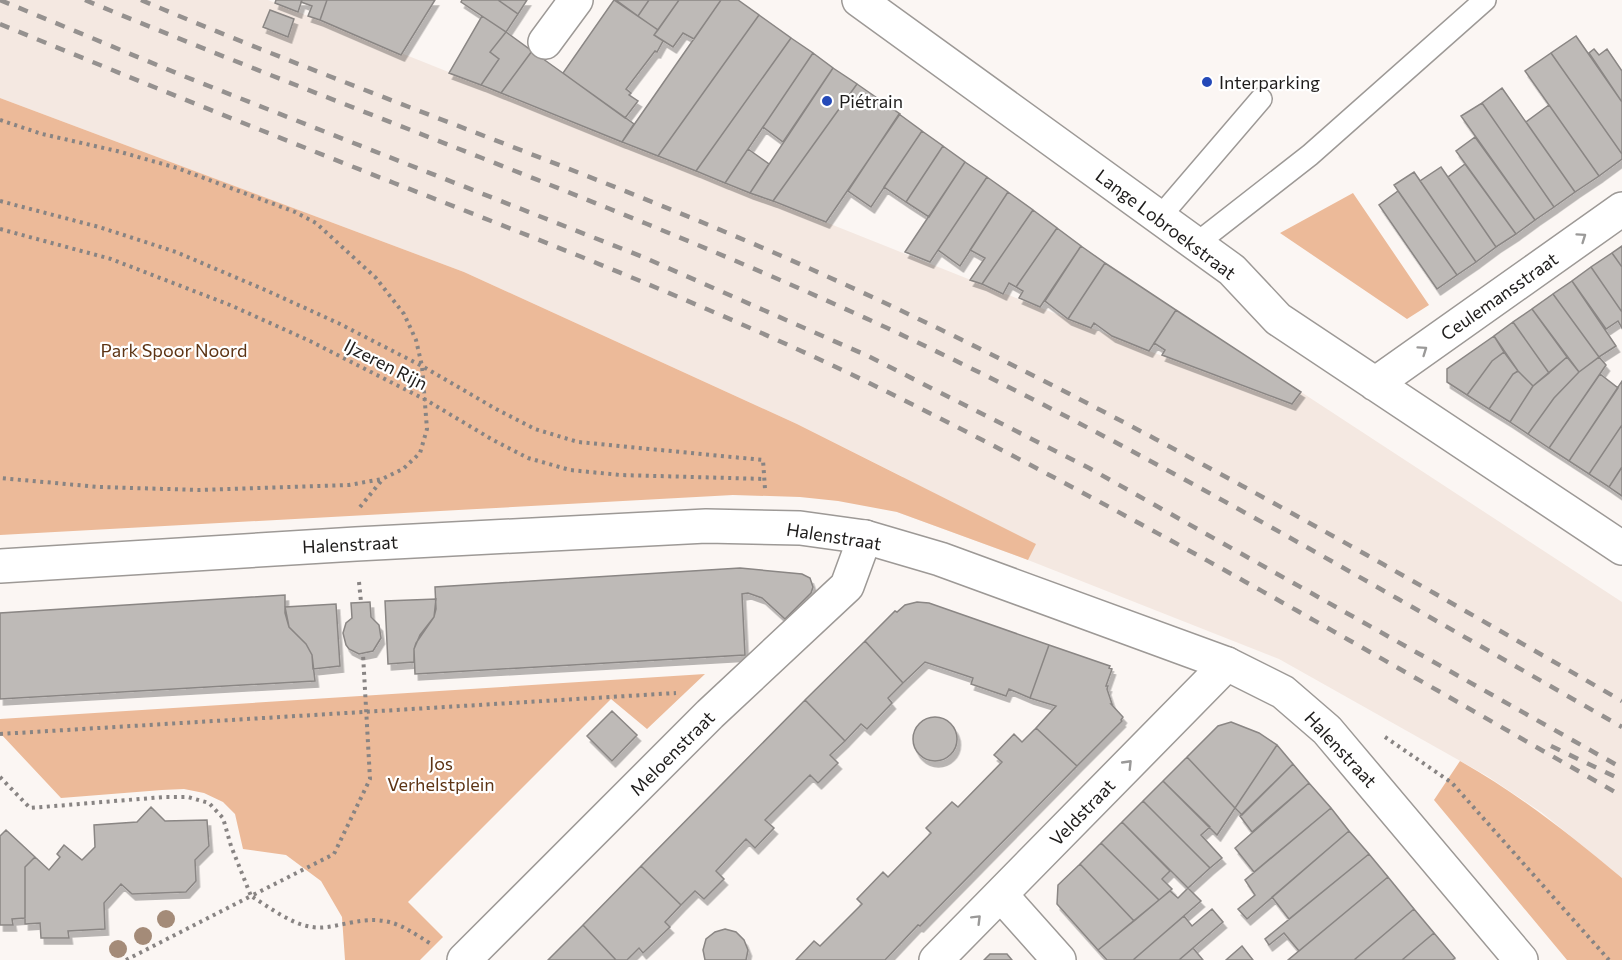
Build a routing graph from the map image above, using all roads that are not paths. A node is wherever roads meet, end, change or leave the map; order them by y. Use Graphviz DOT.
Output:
graph roads {
  1 [pos="576,0"];
  2 [pos="859,0"];
  3 [pos="1485,0"];
  4 [pos="545,42"];
  5 [pos="1261,99"];
  6 [pos="1622,208"];
  7 [pos="1165,211"];
  8 [pos="1196,244"];
  9 [pos="1375,384"];
  10 [pos="865,537"];
  11 [pos="1622,548"];
  12 [pos="0,566"];
  13 [pos="1227,664"];
  14 [pos="1001,895"];
  15 [pos="450,954"];
  16 [pos="936,960"];
  17 [pos="1059,960"];
  18 [pos="1521,960"];
  1 -- 4 [label="street"];
  2 -- 8 [label="street, Lange Lobroekstraat"];
  3 -- 8 [label="lane"];
  5 -- 7 [label="lane"];
  9 -- 6 [label="street, Ceulemansstraat, one-way"];
  8 -- 9 [label="street, Lange Lobroekstraat"];
  9 -- 11 [label="street, Lange Lobroekstraat"];
  10 -- 12 [label="street, Halenstraat"];
  10 -- 13 [label="street, Halenstraat"];
  10 -- 15 [label="street, Meloenstraat"];
  14 -- 13 [label="street, Veldstraat, one-way"];
  13 -- 18 [label="street, Halenstraat"];
  16 -- 14 [label="street, Veldstraat, one-way"];
  14 -- 17 [label="street"];
}
